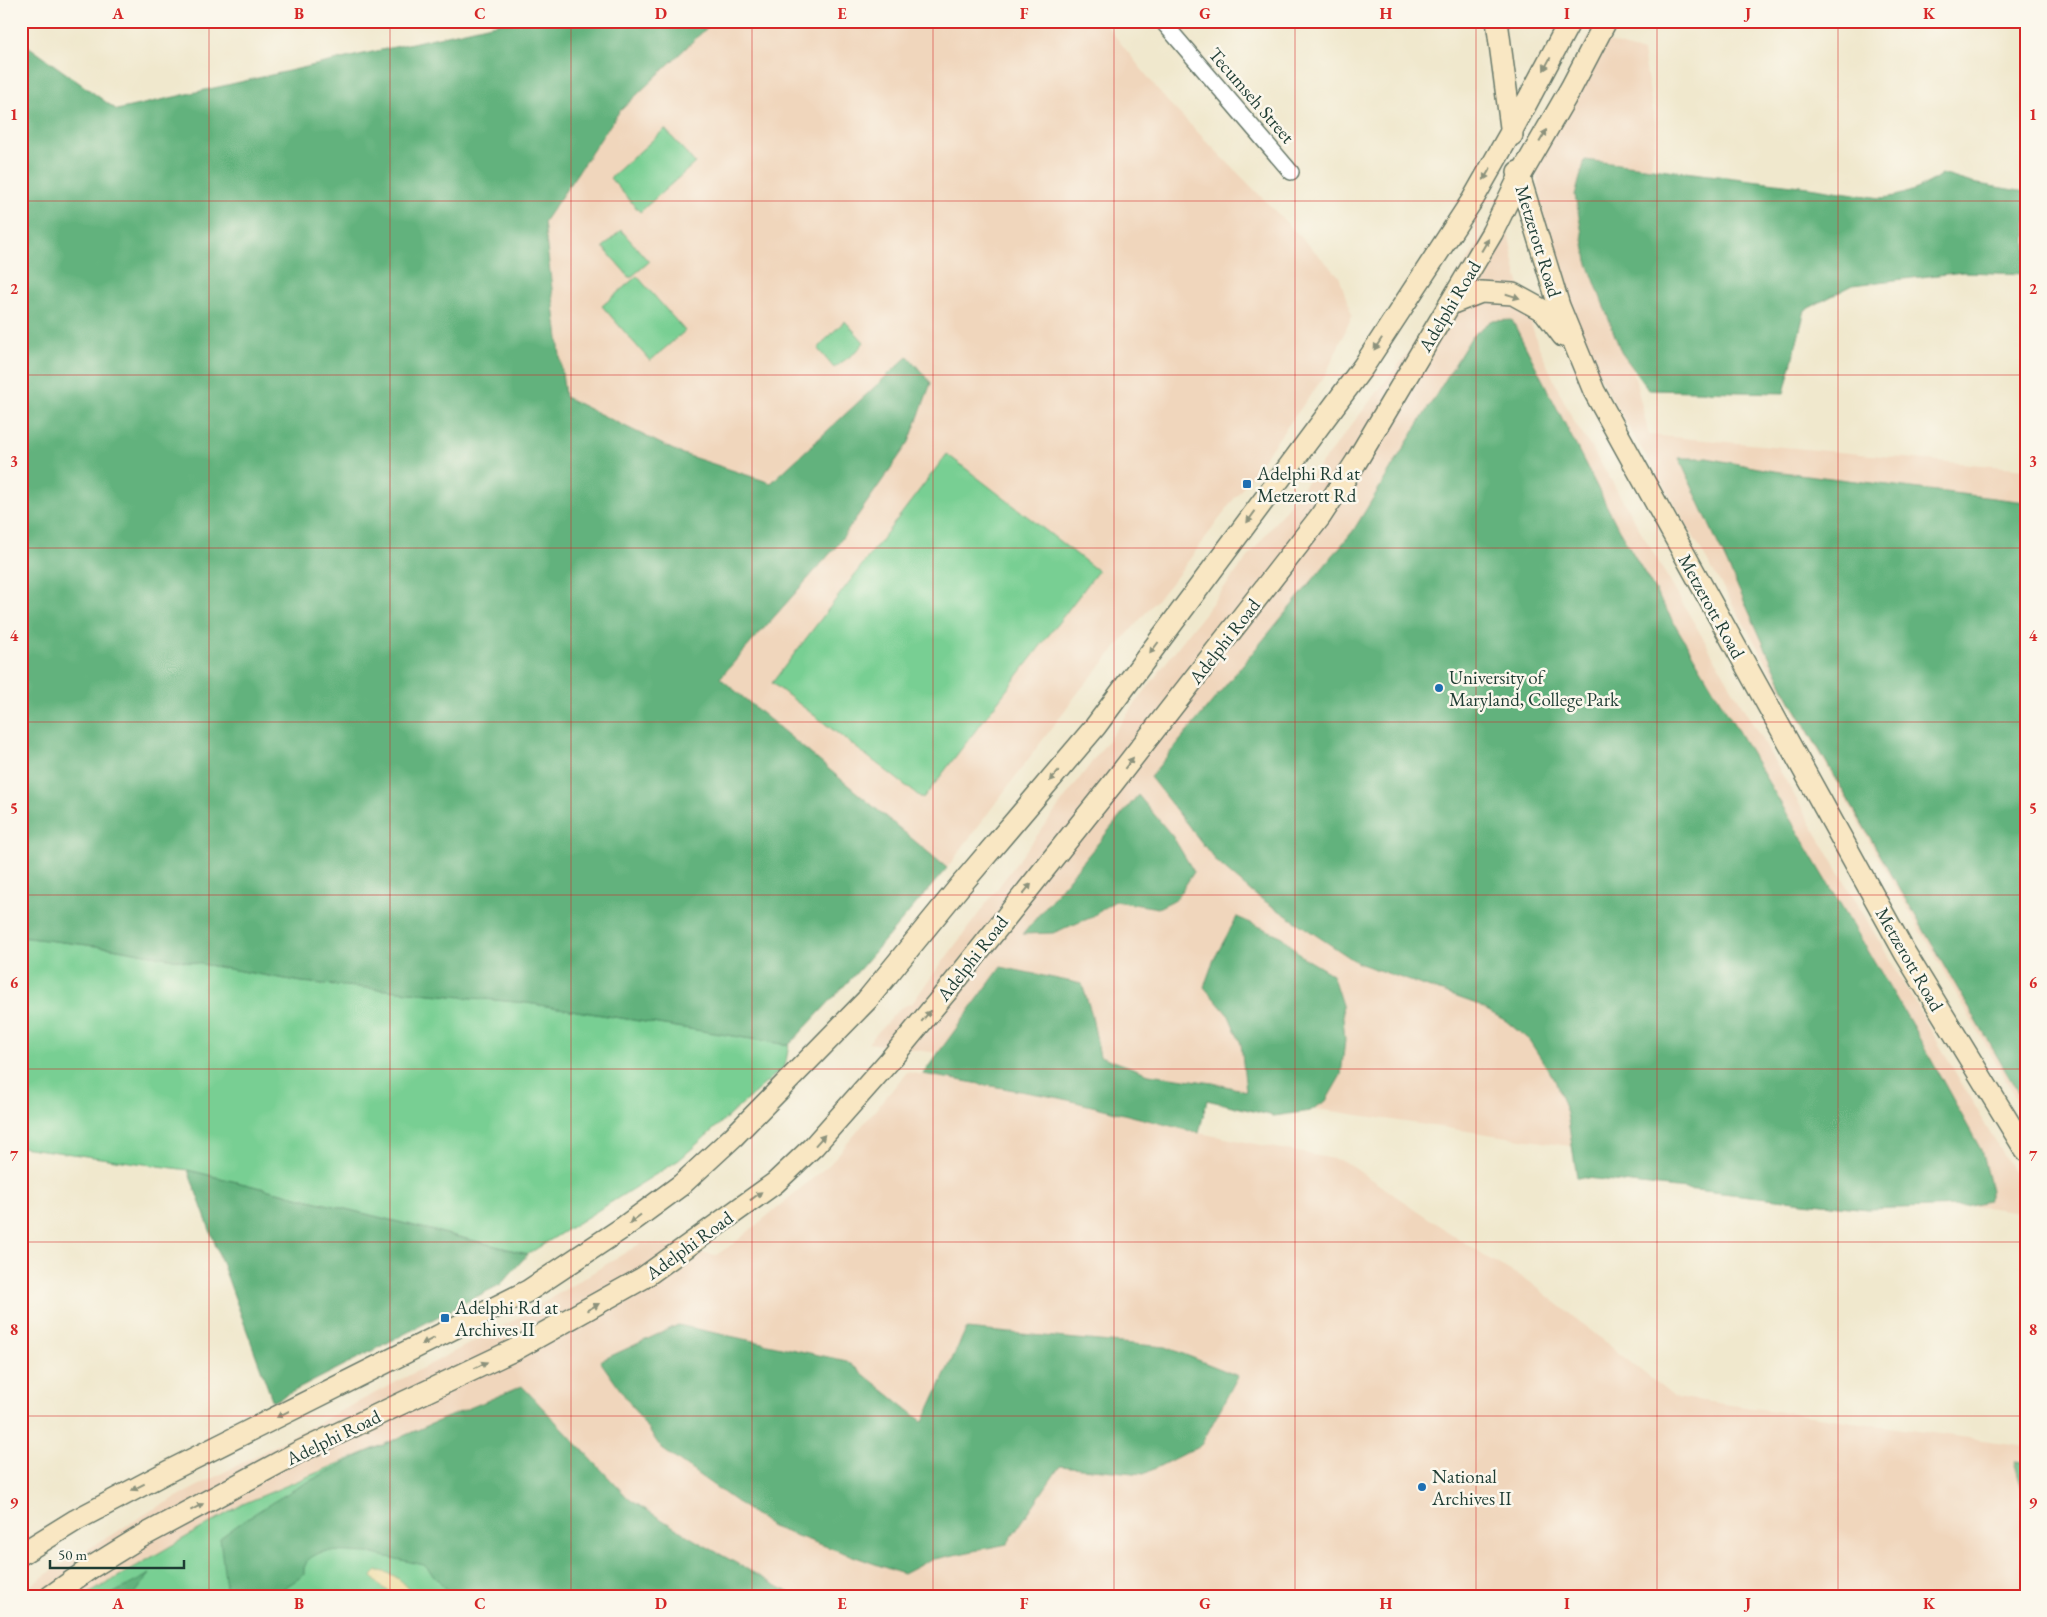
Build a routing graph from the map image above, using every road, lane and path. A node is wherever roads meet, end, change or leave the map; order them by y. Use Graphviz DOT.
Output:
graph roads {
  1 [pos="1162,21"];
  2 [pos="1497,21"];
  3 [pos="1570,21"];
  4 [pos="1606,21"];
  5 [pos="1511,132"];
  6 [pos="1291,172"];
  7 [pos="1519,178"];
  8 [pos="1450,304"];
  9 [pos="1583,364"];
  10 [pos="2026,1151"];
  11 [pos="21,1554"];
  12 [pos="51,1596"];
  1 -- 6 [label="street, Tecumseh Street"];
  2 -- 5 [label="main road, Metzerott Road"];
  3 -- 5 [label="main road, Adelphi Road, one-way"];
  7 -- 4 [label="main road, Adelphi Road, one-way"];
  5 -- 7 [label="main road, Metzerott Road"];
  5 -- 11 [label="main road, Adelphi Road, one-way"];
  8 -- 7 [label="main road, Adelphi Road, one-way"];
  7 -- 9 [label="main road, Metzerott Road"];
  8 -- 9 [label="main road, one-way"];
  12 -- 8 [label="main road, Adelphi Road, one-way"];
  9 -- 10 [label="main road, Metzerott Road"];
}
